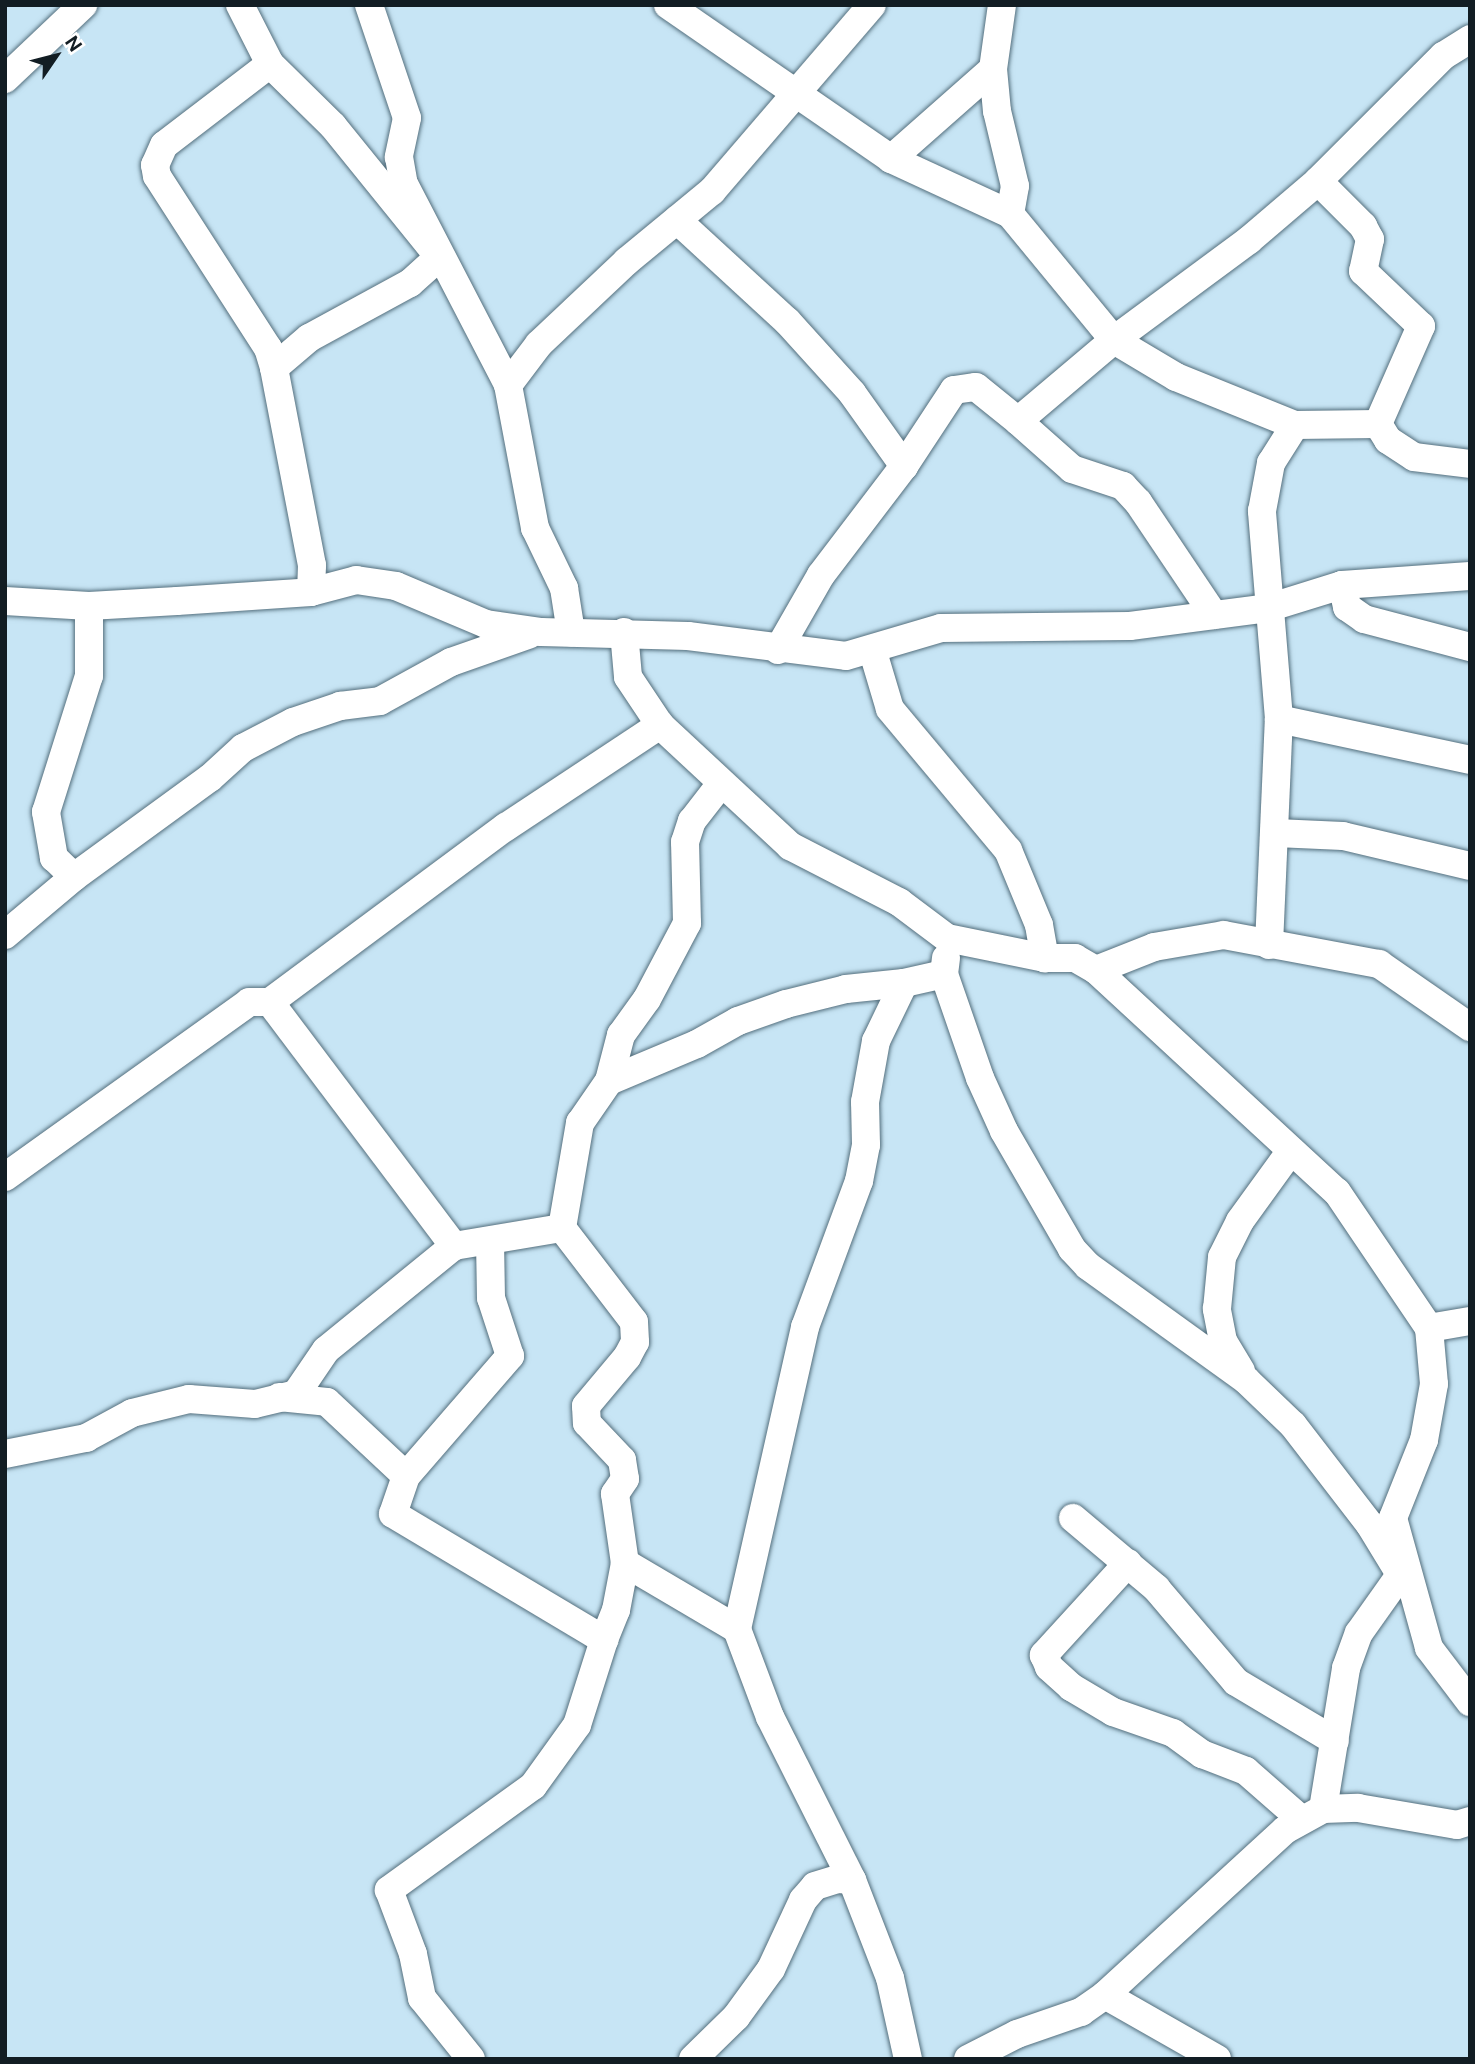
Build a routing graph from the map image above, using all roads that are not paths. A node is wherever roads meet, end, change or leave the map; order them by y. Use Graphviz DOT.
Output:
graph roads {
  1 [pos="83,5"];
  2 [pos="240,5"];
  3 [pos="369,5"];
  4 [pos="668,5"];
  5 [pos="872,5"];
  6 [pos="1002,5"];
  7 [pos="1470,39"];
  8 [pos="270,64"];
  9 [pos="993,69"];
  10 [pos="5,79"];
  11 [pos="797,94"];
  12 [pos="891,159"];
  13 [pos="1318,181"];
  14 [pos="1010,214"];
  15 [pos="677,220"];
  16 [pos="439,257"];
  17 [pos="1114,340"];
  18 [pos="274,368"];
  19 [pos="508,385"];
  20 [pos="1018,421"];
  21 [pos="1378,424"];
  22 [pos="1295,425"];
  23 [pos="1470,464"];
  24 [pos="904,467"];
  25 [pos="1470,576"];
  26 [pos="1342,585"];
  27 [pos="311,592"];
  28 [pos="5,601"];
  29 [pos="89,607"];
  30 [pos="1268,608"];
  31 [pos="1214,615"];
  32 [pos="541,632"];
  33 [pos="571,632"];
  34 [pos="624,632"];
  35 [pos="1470,647"];
  36 [pos="778,650"];
  37 [pos="873,652"];
  38 [pos="1279,719"];
  39 [pos="660,725"];
  40 [pos="1470,760"];
  41 [pos="720,785"];
  42 [pos="1276,833"];
  43 [pos="1470,866"];
  44 [pos="74,877"];
  45 [pos="5,935"];
  46 [pos="947,938"];
  47 [pos="1269,945"];
  48 [pos="1045,958"];
  49 [pos="1096,970"];
  50 [pos="944,974"];
  51 [pos="904,983"];
  52 [pos="270,1002"];
  53 [pos="1470,1027"];
  54 [pos="609,1081"];
  55 [pos="1290,1152"];
  56 [pos="5,1177"];
  57 [pos="562,1228"];
  58 [pos="490,1242"];
  59 [pos="454,1245"];
  60 [pos="1470,1321"];
  61 [pos="1429,1328"];
  62 [pos="1246,1380"];
  63 [pos="276,1397"];
  64 [pos="5,1454"];
  65 [pos="406,1476"];
  66 [pos="1073,1518"];
  67 [pos="625,1563"];
  68 [pos="1128,1563"];
  69 [pos="1404,1581"];
  70 [pos="737,1629"];
  71 [pos="604,1640"];
  72 [pos="1470,1702"];
  73 [pos="1335,1741"];
  74 [pos="1312,1814"];
  75 [pos="1470,1821"];
  76 [pos="852,1880"];
  77 [pos="1105,1995"];
  78 [pos="471,2059"];
  79 [pos="693,2059"];
  80 [pos="908,2059"];
  81 [pos="968,2059"];
  82 [pos="1217,2059"];
  1 -- 10 [label="street"];
  2 -- 8 [label="street"];
  3 -- 16 [label="street"];
  4 -- 11 [label="street"];
  5 -- 11 [label="street"];
  6 -- 9 [label="street"];
  7 -- 13 [label="street"];
  8 -- 16 [label="street"];
  8 -- 18 [label="street"];
  9 -- 12 [label="street"];
  9 -- 14 [label="street"];
  11 -- 12 [label="street"];
  11 -- 15 [label="street"];
  12 -- 14 [label="street"];
  13 -- 17 [label="street"];
  13 -- 21 [label="street"];
  14 -- 17 [label="street"];
  15 -- 19 [label="street"];
  15 -- 24 [label="street"];
  16 -- 18 [label="street"];
  16 -- 19 [label="street"];
  17 -- 20 [label="street"];
  17 -- 22 [label="street"];
  18 -- 27 [label="street"];
  19 -- 33 [label="street"];
  20 -- 24 [label="street"];
  20 -- 31 [label="street"];
  21 -- 22 [label="street"];
  21 -- 23 [label="street"];
  22 -- 30 [label="street"];
  24 -- 36 [label="street"];
  25 -- 26 [label="street"];
  26 -- 30 [label="street"];
  26 -- 35 [label="street"];
  27 -- 29 [label="street"];
  27 -- 32 [label="street"];
  28 -- 29 [label="street"];
  29 -- 44 [label="street"];
  30 -- 31 [label="street"];
  30 -- 38 [label="street"];
  31 -- 37 [label="street"];
  32 -- 33 [label="street"];
  32 -- 44 [label="street"];
  33 -- 34 [label="street"];
  34 -- 36 [label="street"];
  34 -- 39 [label="street"];
  36 -- 37 [label="street"];
  37 -- 48 [label="street"];
  38 -- 40 [label="street"];
  38 -- 42 [label="street"];
  39 -- 41 [label="street"];
  39 -- 52 [label="street"];
  41 -- 46 [label="street"];
  41 -- 54 [label="street"];
  42 -- 43 [label="street"];
  42 -- 47 [label="street"];
  44 -- 45 [label="street"];
  46 -- 48 [label="street"];
  46 -- 50 [label="street"];
  47 -- 49 [label="street"];
  47 -- 53 [label="street"];
  48 -- 49 [label="street"];
  49 -- 55 [label="street"];
  50 -- 51 [label="street"];
  50 -- 62 [label="street"];
  51 -- 54 [label="street"];
  51 -- 70 [label="street"];
  52 -- 56 [label="street"];
  52 -- 59 [label="street"];
  54 -- 57 [label="street"];
  55 -- 61 [label="street"];
  55 -- 62 [label="street"];
  57 -- 58 [label="street"];
  57 -- 67 [label="street"];
  58 -- 59 [label="street"];
  58 -- 65 [label="street"];
  59 -- 63 [label="street"];
  60 -- 61 [label="street"];
  61 -- 69 [label="street"];
  62 -- 69 [label="street"];
  63 -- 64 [label="street"];
  63 -- 65 [label="street"];
  65 -- 71 [label="street"];
  66 -- 68 [label="street"];
  67 -- 70 [label="street"];
  67 -- 71 [label="street"];
  68 -- 73 [label="street"];
  68 -- 74 [label="street"];
  69 -- 72 [label="street"];
  69 -- 73 [label="street"];
  70 -- 76 [label="street"];
  71 -- 78 [label="street"];
  73 -- 74 [label="street"];
  74 -- 75 [label="street"];
  74 -- 77 [label="street"];
  76 -- 79 [label="street"];
  76 -- 80 [label="street"];
  77 -- 81 [label="street"];
  77 -- 82 [label="street"];
}
